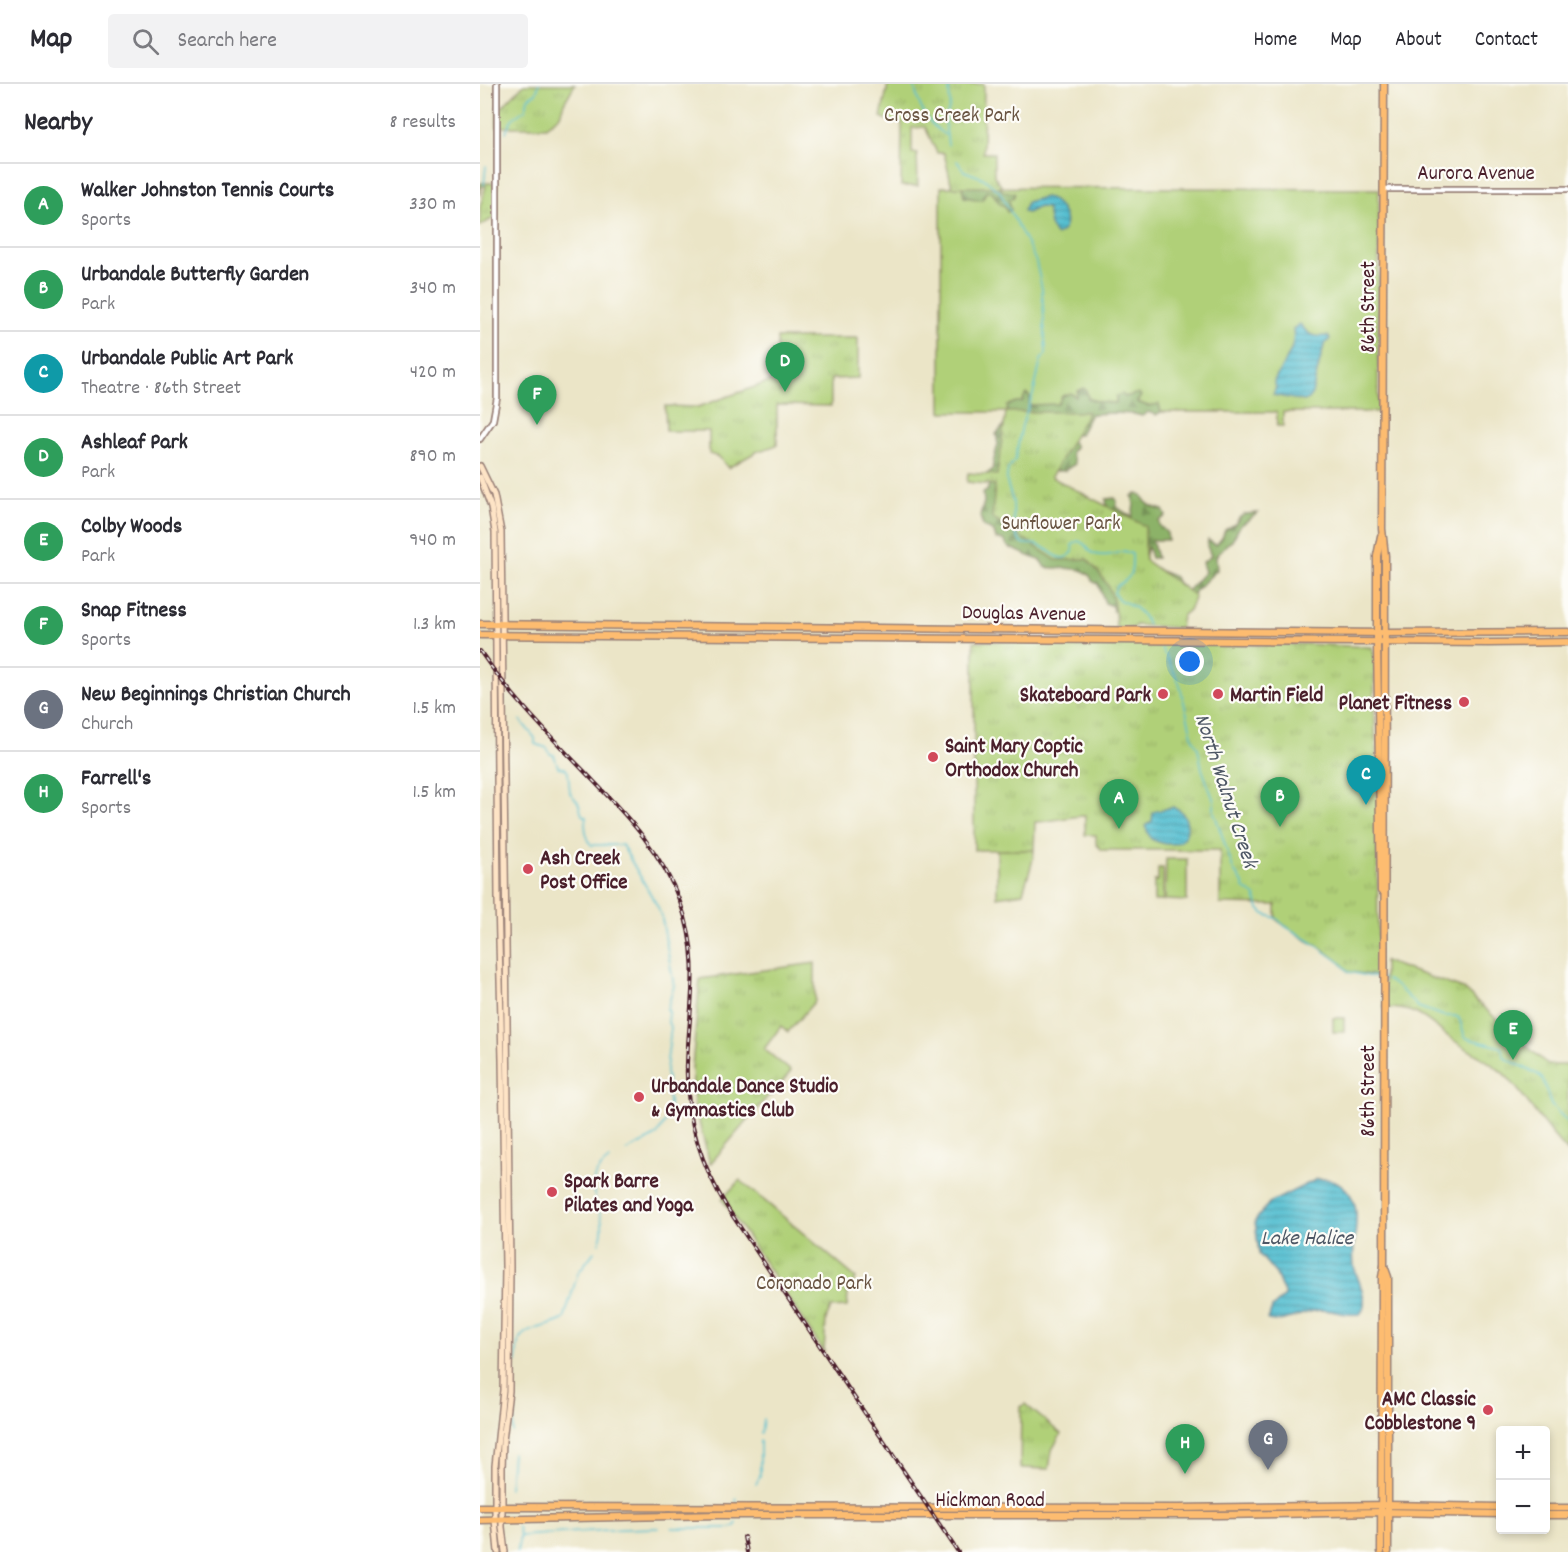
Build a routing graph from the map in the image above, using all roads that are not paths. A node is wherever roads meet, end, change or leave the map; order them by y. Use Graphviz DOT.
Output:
graph roads {
  1 [pos="497,84"];
  2 [pos="1384,84"];
  3 [pos="1384,189"];
  4 [pos="1568,189"];
  5 [pos="480,439"];
  6 [pos="480,466"];
  7 [pos="480,477"];
  8 [pos="1382,529"];
  9 [pos="480,624"];
  10 [pos="498,624"];
  11 [pos="1568,632"];
  12 [pos="1377,633"];
  13 [pos="1385,633"];
  14 [pos="1514,633"];
  15 [pos="480,635"];
  16 [pos="498,635"];
  17 [pos="1568,642"];
  18 [pos="1377,643"];
  19 [pos="1385,643"];
  20 [pos="1489,643"];
  21 [pos="1384,916"];
  22 [pos="480,1507"];
  23 [pos="499,1507"];
  24 [pos="1496,1507"];
  25 [pos="1550,1508"];
  26 [pos="1568,1508"];
  27 [pos="1384,1509"];
  28 [pos="1496,1514"];
  29 [pos="1550,1515"];
  30 [pos="1568,1515"];
  31 [pos="480,1520"];
  32 [pos="499,1520"];
  33 [pos="498,1552"];
  34 [pos="505,1552"];
  35 [pos="1381,1552"];
  36 [pos="1388,1552"];
  1 -- 5 [label="street"];
  2 -- 3 [label="main road, 86th Street"];
  3 -- 4 [label="street, Aurora Avenue"];
  3 -- 8 [label="main road, 86th Street"];
  6 -- 10 [label="main road"];
  7 -- 10 [label="main road"];
  8 -- 12 [label="main road, 86th Street"];
  8 -- 13 [label="main road, 86th Street"];
  9 -- 10 [label="main road, Douglas Avenue"];
  10 -- 12 [label="main road, Douglas Avenue"];
  10 -- 16 [label="main road"];
  11 -- 14 [label="main road, Douglas Avenue"];
  12 -- 13 [label="main road, Douglas Avenue"];
  12 -- 18 [label="main road, 86th Street"];
  13 -- 14 [label="main road, Douglas Avenue"];
  13 -- 19 [label="main road, 86th Street"];
  14 -- 20 [label="main road"];
  15 -- 16 [label="main road, Douglas Avenue"];
  16 -- 18 [label="main road, Douglas Avenue"];
  16 -- 23 [label="main road"];
  17 -- 20 [label="main road, Douglas Avenue"];
  18 -- 19 [label="main road, Douglas Avenue"];
  18 -- 21 [label="main road, 86th Street"];
  19 -- 20 [label="main road, Douglas Avenue"];
  19 -- 21 [label="main road, 86th Street"];
  21 -- 27 [label="main road, 86th Street"];
  22 -- 23 [label="main road, Hickman Road"];
  23 -- 27 [label="main road, Hickman Road"];
  23 -- 32 [label="main road"];
  24 -- 27 [label="main road, Hickman Road"];
  25 -- 26 [label="main road"];
  27 -- 28 [label="main road, Hickman Road"];
  27 -- 32 [label="main road, Hickman Road"];
  27 -- 35 [label="main road"];
  27 -- 36 [label="main road"];
  29 -- 30 [label="main road"];
  31 -- 32 [label="main road, Hickman Road"];
  32 -- 33 [label="main road"];
  32 -- 34 [label="main road"];
}
